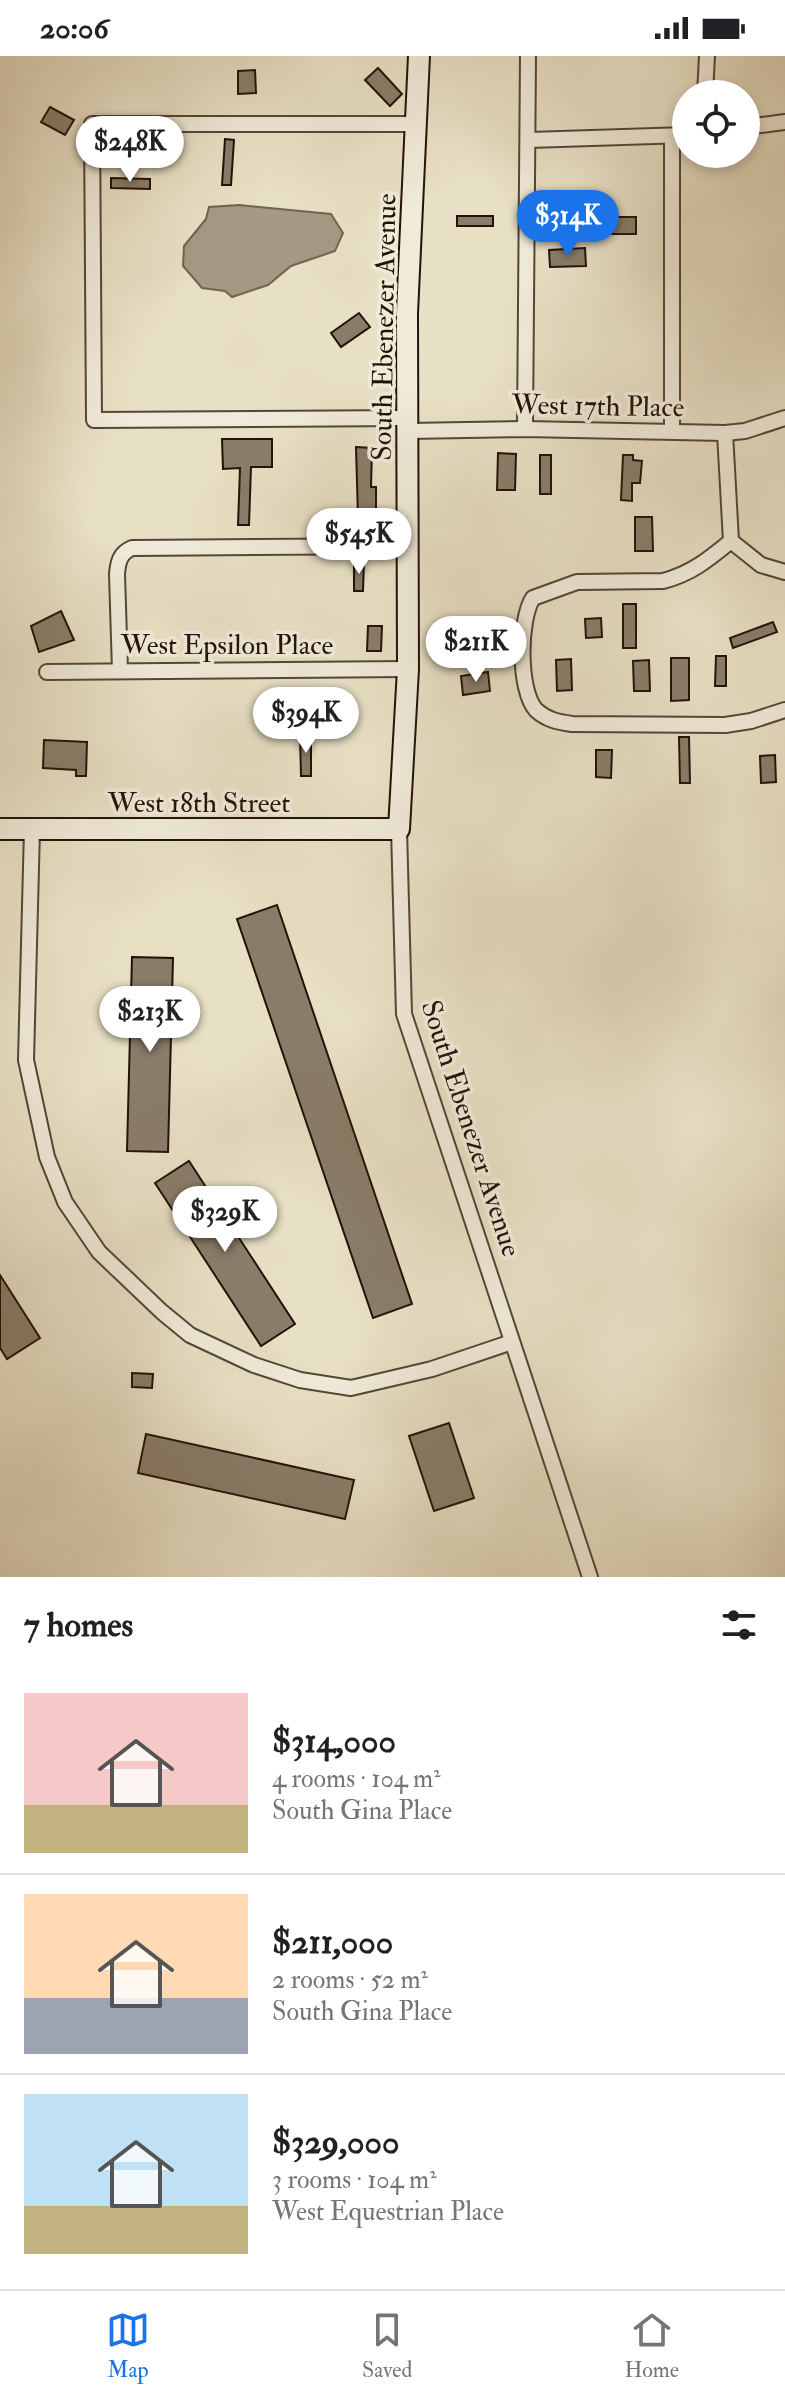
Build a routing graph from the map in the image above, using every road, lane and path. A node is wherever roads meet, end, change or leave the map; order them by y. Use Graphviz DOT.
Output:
graph roads {
  1 [pos="419,56"];
  2 [pos="528,56"];
  3 [pos="707,56"];
  4 [pos="706,80"];
  5 [pos="785,122"];
  6 [pos="418,124"];
  7 [pos="760,125"];
  8 [pos="672,136"];
  9 [pos="529,140"];
  10 [pos="678,168"];
  11 [pos="785,418"];
  12 [pos="408,424"];
  13 [pos="525,429"];
  14 [pos="672,431"];
  15 [pos="725,433"];
  16 [pos="731,541"];
  17 [pos="407,546"];
  18 [pos="785,572"];
  19 [pos="408,669"];
  20 [pos="120,671"];
  21 [pos="47,672"];
  22 [pos="785,710"];
  23 [pos="0,829"];
  24 [pos="32,829"];
  25 [pos="399,829"];
  26 [pos="512,1342"];
  27 [pos="590,1577"];
  1 -- 6 [label="street, South Ebenezer Avenue"];
  2 -- 9 [label="street"];
  3 -- 4 [label="street"];
  5 -- 7 [label="street"];
  6 -- 12 [label="street, South Ebenezer Avenue"];
  6 -- 12 [label="street, West 17th Place"];
  8 -- 9 [label="street"];
  9 -- 13 [label="street"];
  10 -- 14 [label="street"];
  11 -- 15 [label="street, West 17th Place"];
  12 -- 13 [label="street, West 17th Place"];
  12 -- 17 [label="street, South Ebenezer Avenue"];
  13 -- 14 [label="street, West 17th Place"];
  14 -- 15 [label="street, West 17th Place"];
  15 -- 16 [label="street"];
  16 -- 18 [label="street"];
  16 -- 22 [label="street"];
  17 -- 19 [label="street, South Ebenezer Avenue"];
  17 -- 20 [label="street"];
  19 -- 20 [label="street, West Epsilon Place"];
  19 -- 25 [label="street, South Ebenezer Avenue"];
  20 -- 21 [label="street, West Epsilon Place"];
  23 -- 24 [label="street, West 18th Street"];
  24 -- 25 [label="street, West 18th Street"];
  24 -- 26 [label="street"];
  25 -- 26 [label="street, South Ebenezer Avenue"];
  26 -- 27 [label="street, South Ebenezer Avenue"];
}
